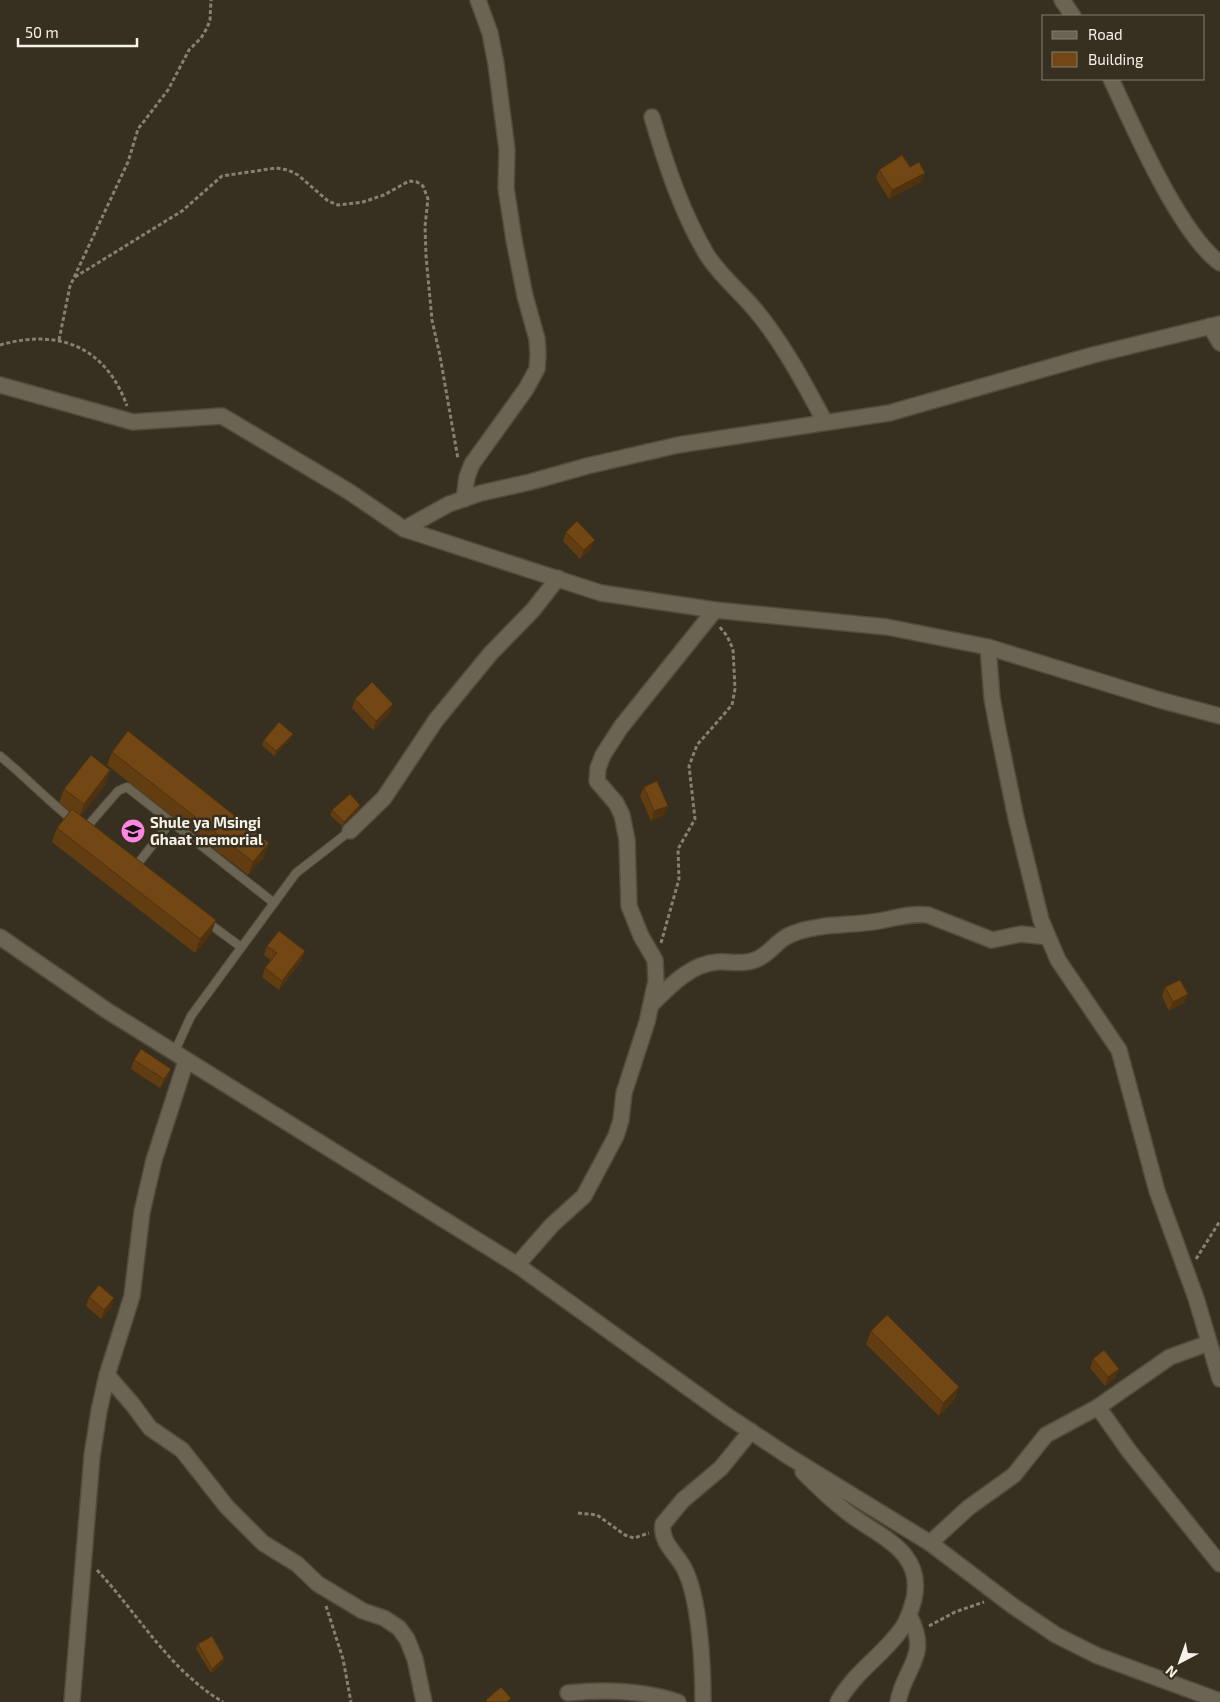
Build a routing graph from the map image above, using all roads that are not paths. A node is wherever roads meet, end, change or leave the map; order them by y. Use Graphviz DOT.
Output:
graph roads {
  1 [pos="478,0"];
  2 [pos="1062,0"];
  3 [pos="1072,15"];
  4 [pos="1112,80"];
  5 [pos="652,118"];
  6 [pos="1220,262"];
  7 [pos="1215,325"];
  8 [pos="1220,343"];
  9 [pos="0,385"];
  10 [pos="826,422"];
  11 [pos="465,494"];
  12 [pos="404,529"];
  13 [pos="558,578"];
  14 [pos="711,615"];
  15 [pos="988,647"];
  16 [pos="1220,716"];
  17 [pos="0,756"];
  18 [pos="171,822"];
  19 [pos="350,831"];
  20 [pos="126,860"];
  21 [pos="135,867"];
  22 [pos="142,873"];
  23 [pos="274,903"];
  24 [pos="203,919"];
  25 [pos="0,937"];
  26 [pos="1048,937"];
  27 [pos="241,947"];
  28 [pos="651,1005"];
  29 [pos="180,1057"];
  30 [pos="517,1265"];
  31 [pos="1212,1336"];
  32 [pos="107,1375"];
  33 [pos="1220,1379"];
  34 [pos="1098,1407"];
  35 [pos="751,1431"];
  36 [pos="788,1456"];
  37 [pos="930,1543"];
  38 [pos="1220,1564"];
  39 [pos="909,1615"];
  40 [pos="568,1693"];
  41 [pos="1220,1701"];
  42 [pos="72,1702"];
  43 [pos="424,1702"];
  44 [pos="678,1702"];
  45 [pos="703,1702"];
  46 [pos="838,1702"];
  47 [pos="898,1702"];
  1 -- 11 [label="street"];
  2 -- 3 [label="street"];
  4 -- 6 [label="street"];
  5 -- 10 [label="street"];
  7 -- 8 [label="street"];
  7 -- 10 [label="street"];
  9 -- 12 [label="street"];
  10 -- 11 [label="street"];
  11 -- 12 [label="street"];
  12 -- 13 [label="street"];
  13 -- 14 [label="street"];
  13 -- 19 [label="street"];
  14 -- 15 [label="street"];
  14 -- 28 [label="street"];
  15 -- 16 [label="street"];
  15 -- 26 [label="street"];
  17 -- 18 [label="lane"];
  18 -- 21 [label="lane"];
  18 -- 23 [label="lane"];
  19 -- 23 [label="lane"];
  20 -- 21 [label="lane"];
  21 -- 22 [label="lane"];
  23 -- 27 [label="lane"];
  24 -- 27 [label="lane"];
  25 -- 29 [label="street"];
  26 -- 28 [label="street"];
  26 -- 31 [label="street"];
  27 -- 29 [label="lane"];
  28 -- 30 [label="street"];
  29 -- 30 [label="street"];
  29 -- 32 [label="street"];
  30 -- 35 [label="street"];
  31 -- 33 [label="street"];
  31 -- 34 [label="street"];
  32 -- 42 [label="street"];
  32 -- 43 [label="street"];
  34 -- 37 [label="street"];
  34 -- 38 [label="street"];
  35 -- 36 [label="street"];
  35 -- 45 [label="street"];
  36 -- 37 [label="street"];
  36 -- 39 [label="street"];
  37 -- 41 [label="street"];
  39 -- 46 [label="street"];
  39 -- 47 [label="street"];
  40 -- 44 [label="street"];
}
